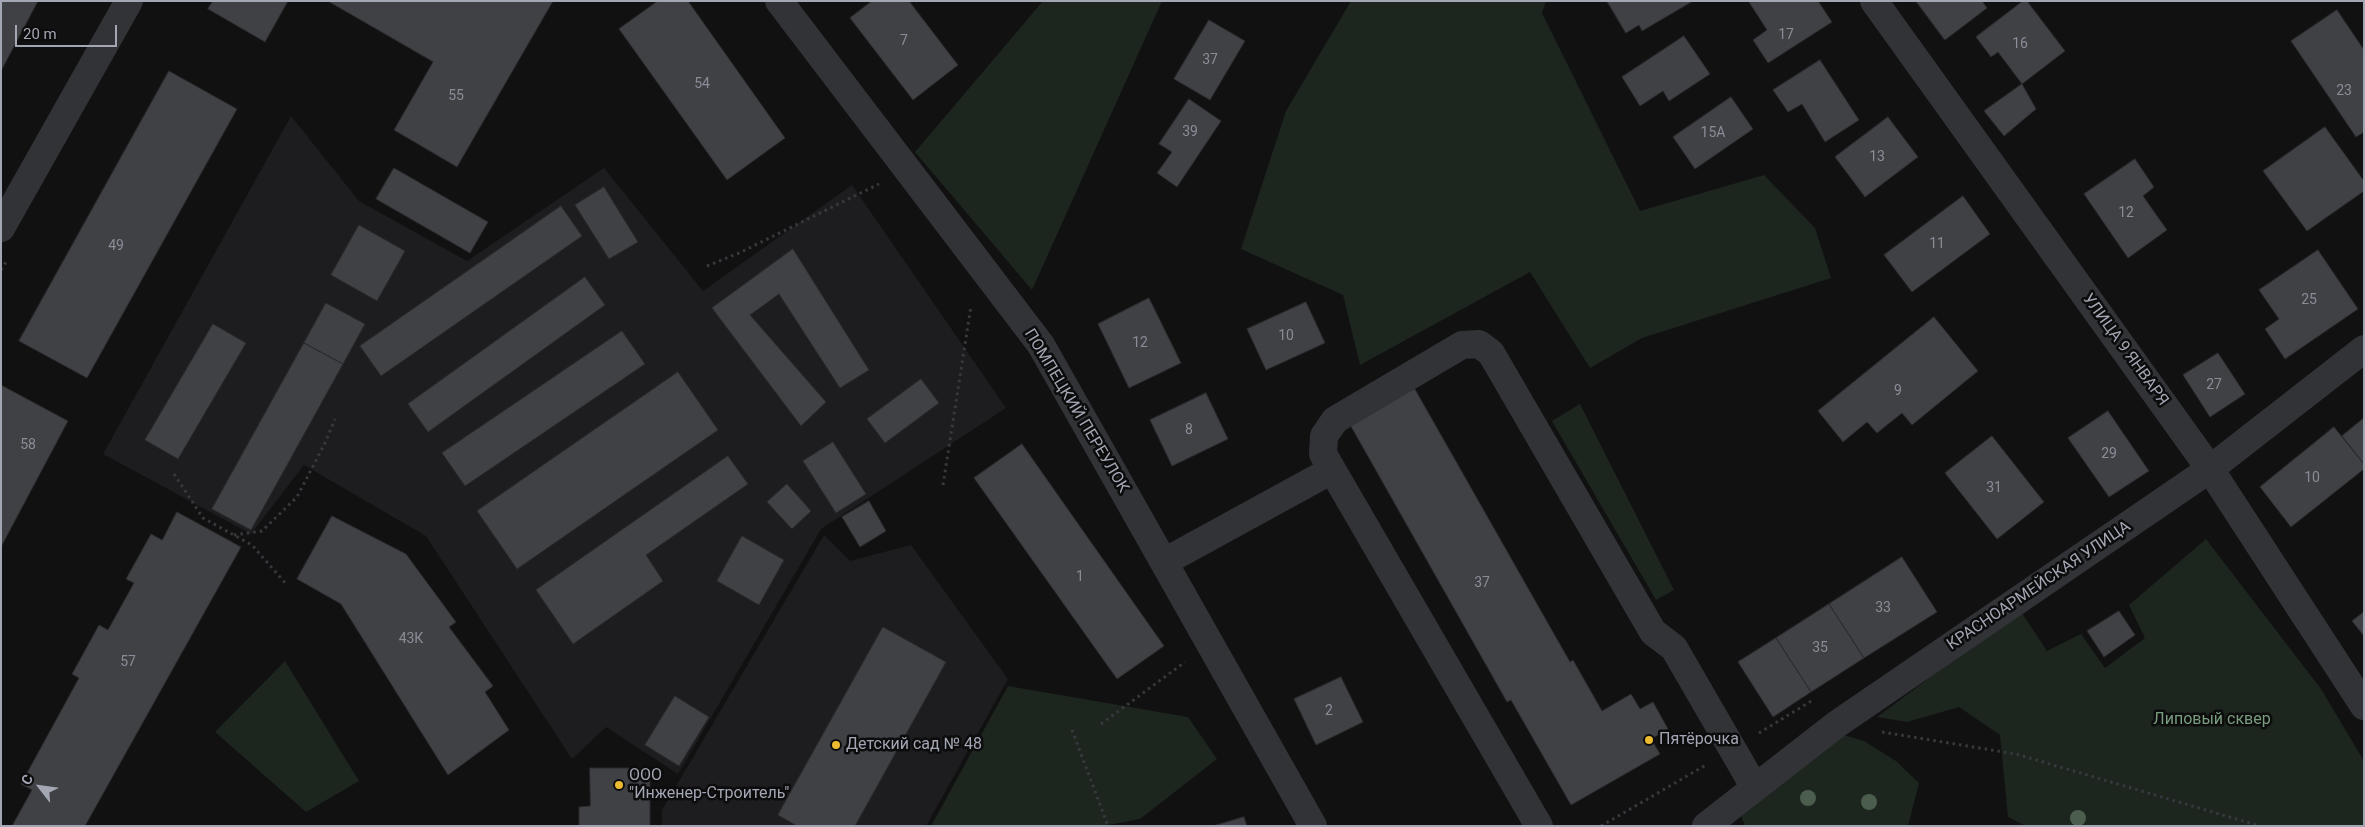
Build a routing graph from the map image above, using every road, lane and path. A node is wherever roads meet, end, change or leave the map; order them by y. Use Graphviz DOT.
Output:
graph roads {
  1 [pos="129,1"];
  2 [pos="779,1"];
  3 [pos="1874,1"];
  4 [pos="876,175"];
  5 [pos="1,228"];
  6 [pos="707,266"];
  7 [pos="965,298"];
  8 [pos="971,306"];
  9 [pos="977,314"];
  10 [pos="2364,349"];
  11 [pos="335,419"];
  12 [pos="2210,469"];
  13 [pos="1332,470"];
  14 [pos="174,474"];
  15 [pos="943,485"];
  16 [pos="234,535"];
  17 [pos="1164,562"];
  18 [pos="287,585"];
  19 [pos="1210,644"];
  20 [pos="2364,706"];
  21 [pos="1101,724"];
  22 [pos="1837,724"];
  23 [pos="1072,730"];
  24 [pos="1755,788"];
  25 [pos="1709,824"];
  26 [pos="1108,826"];
  27 [pos="1313,826"];
  28 [pos="1540,826"];
  29 [pos="2260,826"];
  1 -- 5 [label="street"];
  2 -- 17 [label="street, ПОМПЕЦКИЙ ПЕРЕУЛОК"];
  3 -- 12 [label="street, УЛИЦА 9 ЯНВАРЯ"];
  4 -- 6 [label="path"];
  7 -- 8 [label="path"];
  8 -- 9 [label="path"];
  8 -- 15 [label="path"];
  10 -- 12 [label="street, КРАСНОАРМЕЙСКАЯ УЛИЦА"];
  11 -- 16 [label="path"];
  12 -- 20 [label="street, УЛИЦА 9 ЯНВАРЯ"];
  12 -- 22 [label="street, КРАСНОАРМЕЙСКАЯ УЛИЦА"];
  13 -- 17 [label="street"];
  13 -- 24 [label="street"];
  13 -- 28 [label="street"];
  14 -- 16 [label="path"];
  16 -- 18 [label="path"];
  17 -- 19 [label="street, ПОМПЕЦКИЙ ПЕРЕУЛОК"];
  19 -- 21 [label="path"];
  19 -- 27 [label="street, ПОМПЕЦКИЙ ПЕРЕУЛОК"];
  22 -- 24 [label="street, КРАСНОАРМЕЙСКАЯ УЛИЦА"];
  22 -- 29 [label="path"];
  23 -- 26 [label="path"];
  24 -- 25 [label="street, КРАСНОАРМЕЙСКАЯ УЛИЦА"];
}
